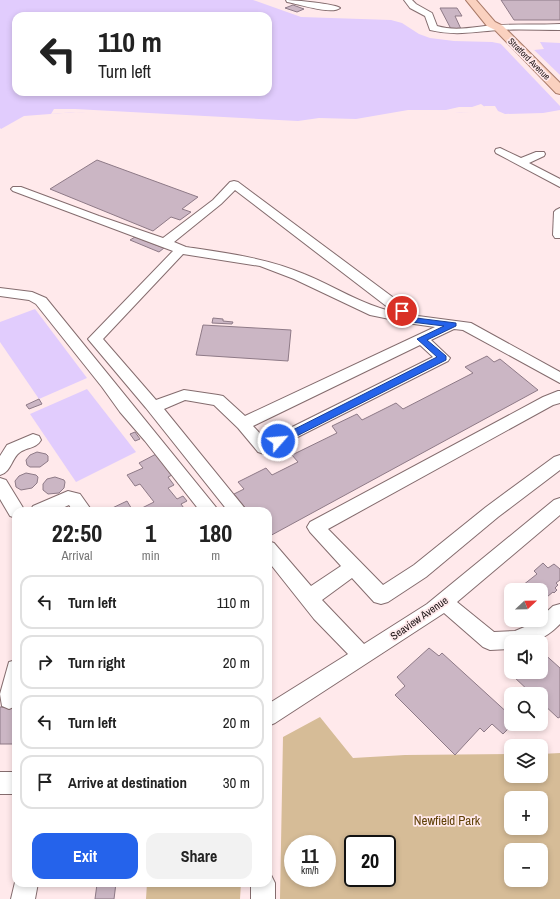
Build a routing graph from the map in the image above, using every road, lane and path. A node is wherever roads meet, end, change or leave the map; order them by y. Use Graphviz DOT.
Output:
graph roads {
  1 [pos="290,0"];
  2 [pos="408,0"];
  3 [pos="471,0"];
  4 [pos="483,0"];
  5 [pos="336,8"];
  6 [pos="464,20"];
  7 [pos="499,28"];
  8 [pos="539,28"];
  9 [pos="560,28"];
  10 [pos="474,31"];
  11 [pos="544,36"];
  12 [pos="560,90"];
  13 [pos="500,150"];
  14 [pos="540,154"];
  15 [pos="521,162"];
  16 [pos="560,184"];
  17 [pos="17,189"];
  18 [pos="560,212"];
  19 [pos="560,235"];
  20 [pos="165,243"];
  21 [pos="181,249"];
  22 [pos="0,292"];
  23 [pos="414,320"];
  24 [pos="453,324"];
  25 [pos="421,339"];
  26 [pos="560,378"];
  27 [pos="560,398"];
  28 [pos="154,407"];
  29 [pos="242,424"];
  30 [pos="32,440"];
  31 [pos="560,461"];
  32 [pos="0,469"];
  33 [pos="0,486"];
  34 [pos="560,505"];
  35 [pos="13,507"];
  36 [pos="49,507"];
  37 [pos="80,507"];
  38 [pos="207,507"];
  39 [pos="235,507"];
  40 [pos="272,553"];
  41 [pos="353,567"];
  42 [pos="309,598"];
  43 [pos="444,602"];
  44 [pos="560,612"];
  45 [pos="363,656"];
  46 [pos="12,686"];
  47 [pos="9,699"];
  48 [pos="272,713"];
  49 [pos="0,783"];
  50 [pos="12,783"];
  51 [pos="25,887"];
  52 [pos="263,887"];
  53 [pos="23,899"];
  54 [pos="263,899"];
  1 -- 5 [label="street"];
  2 -- 10 [label="street"];
  3 -- 7 [label="main road, Stratford Avenue"];
  4 -- 7 [label="main road, Stratford Avenue"];
  6 -- 10 [label="street"];
  7 -- 8 [label="street"];
  7 -- 10 [label="street"];
  7 -- 12 [label="main road, Stratford Avenue"];
  8 -- 9 [label="street"];
  8 -- 11 [label="street"];
  13 -- 15 [label="street"];
  14 -- 15 [label="street"];
  15 -- 16 [label="street"];
  17 -- 20 [label="street"];
  18 -- 19 [label="street"];
  20 -- 21 [label="street"];
  20 -- 23 [label="street"];
  21 -- 23 [label="street"];
  21 -- 28 [label="street"];
  22 -- 38 [label="street"];
  23 -- 24 [label="street"];
  24 -- 25 [label="street"];
  24 -- 26 [label="street"];
  25 -- 29 [label="street"];
  25 -- 29 [label="street"];
  27 -- 41 [label="street"];
  28 -- 29 [label="street"];
  28 -- 39 [label="street"];
  30 -- 32 [label="street"];
  31 -- 41 [label="street"];
  33 -- 35 [label="street"];
  34 -- 43 [label="street, Seaview Avenue"];
  36 -- 37 [label="street"];
  40 -- 42 [label="street"];
  41 -- 42 [label="street"];
  42 -- 45 [label="street"];
  43 -- 44 [label="street"];
  43 -- 45 [label="street, Seaview Avenue"];
  45 -- 48 [label="street, Seaview Avenue"];
  46 -- 47 [label="street"];
  49 -- 50 [label="street"];
  51 -- 53 [label="street"];
  52 -- 54 [label="street"];
}
